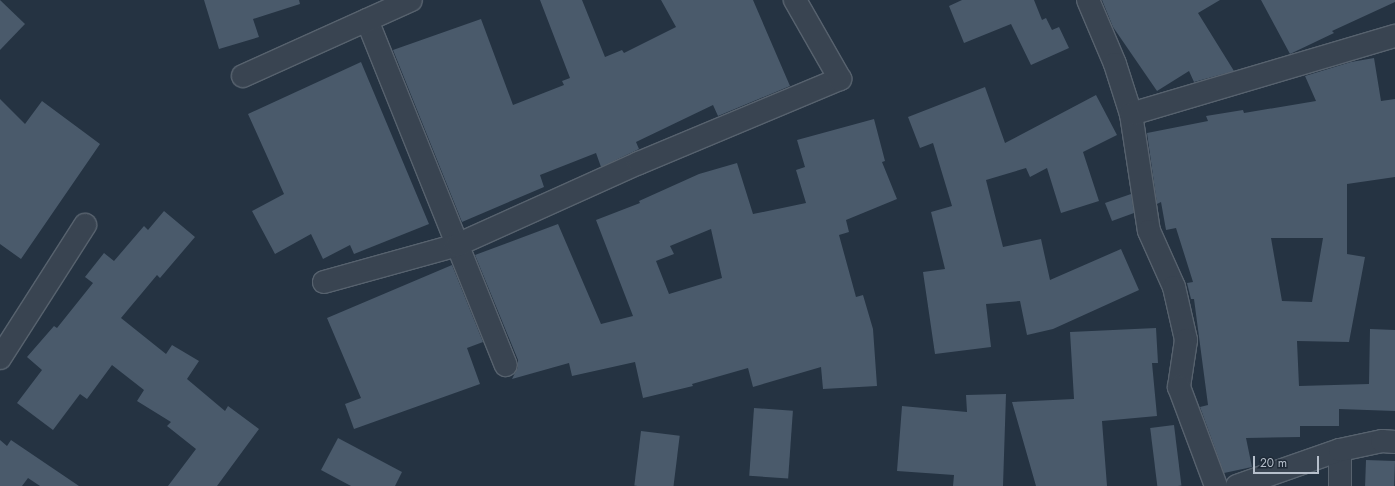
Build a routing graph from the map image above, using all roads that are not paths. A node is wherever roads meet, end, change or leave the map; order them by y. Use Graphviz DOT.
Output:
graph roads {
  1 [pos="411,0"];
  2 [pos="795,0"];
  3 [pos="1088,0"];
  4 [pos="367,20"];
  5 [pos="1395,36"];
  6 [pos="243,76"];
  7 [pos="1131,114"];
  8 [pos="85,225"];
  9 [pos="457,245"];
  10 [pos="324,282"];
  11 [pos="0,358"];
  12 [pos="506,365"];
  13 [pos="1395,442"];
  14 [pos="1340,450"];
  15 [pos="1216,486"];
  16 [pos="1237,486"];
  17 [pos="1340,486"];
  1 -- 4 [label="street"];
  2 -- 9 [label="street"];
  3 -- 7 [label="street"];
  4 -- 6 [label="street"];
  4 -- 9 [label="street"];
  5 -- 7 [label="street"];
  7 -- 15 [label="street"];
  8 -- 11 [label="street"];
  9 -- 10 [label="street"];
  9 -- 12 [label="street"];
  13 -- 14 [label="street"];
  14 -- 16 [label="street"];
  14 -- 17 [label="street"];
}
